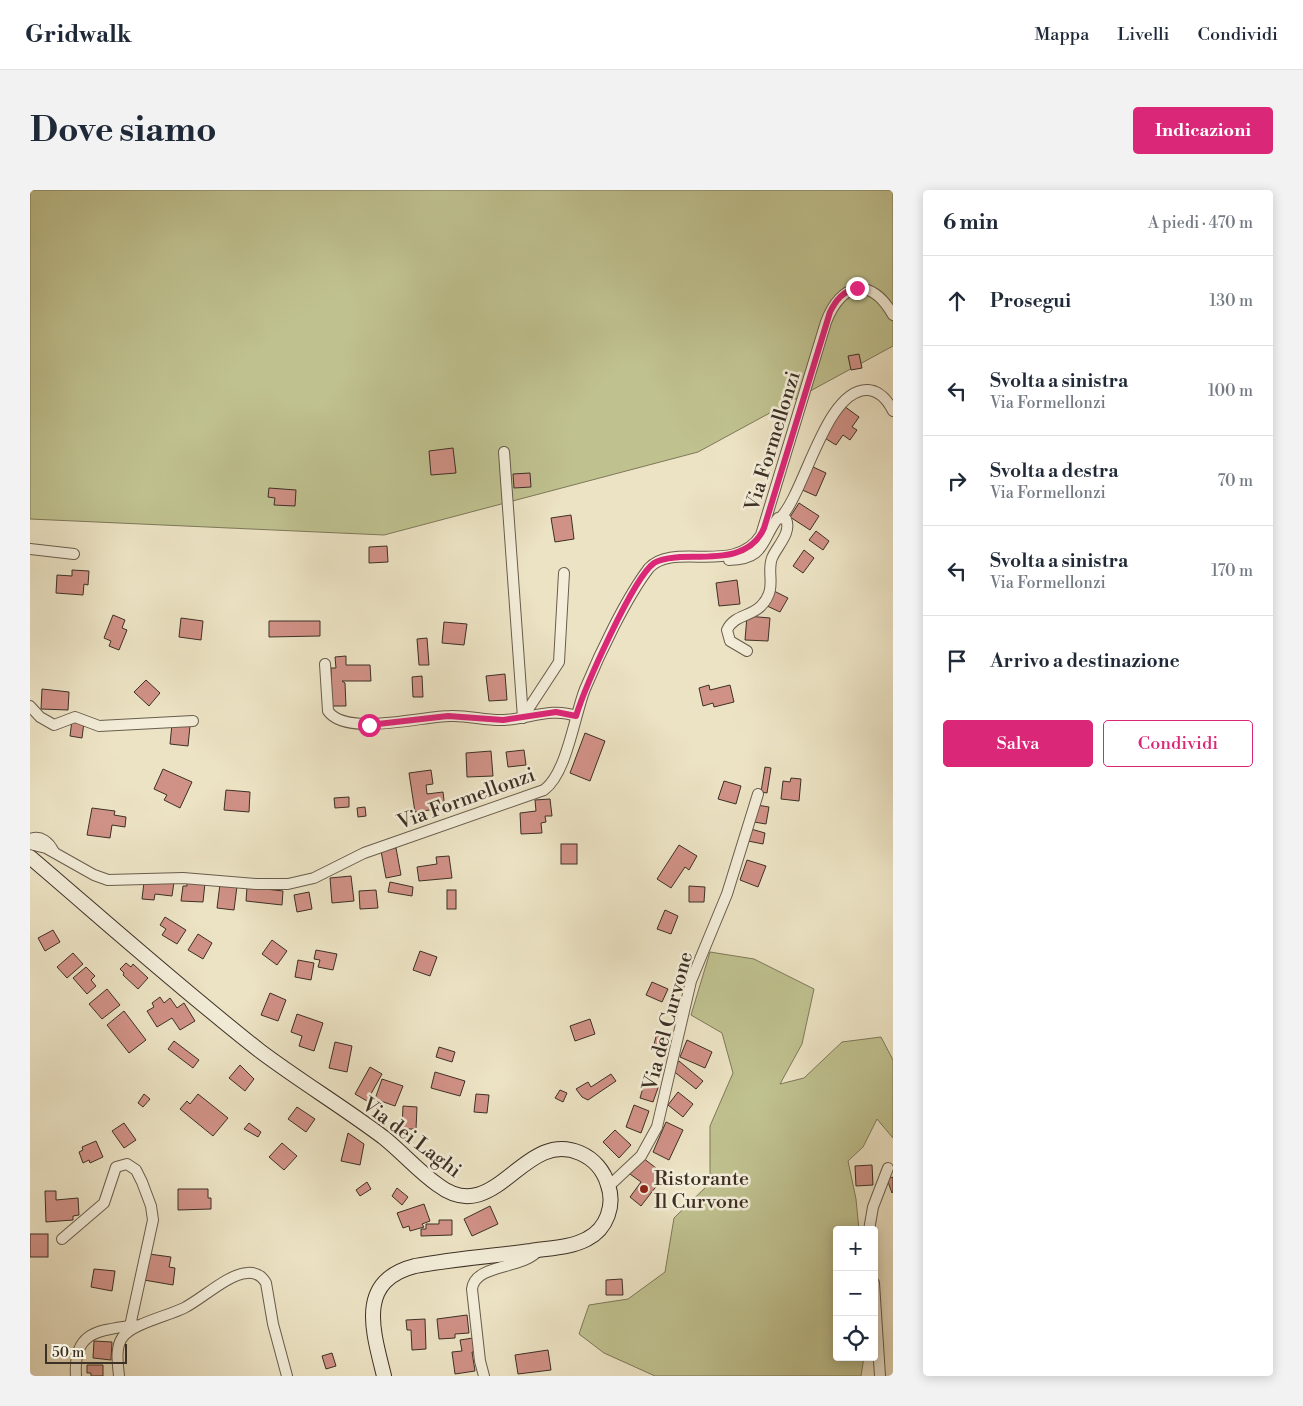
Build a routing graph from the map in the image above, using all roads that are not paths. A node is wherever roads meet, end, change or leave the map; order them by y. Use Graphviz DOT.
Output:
graph roads {
  1 [pos="893,315"];
  2 [pos="893,411"];
  3 [pos="504,452"];
  4 [pos="781,517"];
  5 [pos="30,549"];
  6 [pos="74,554"];
  7 [pos="719,557"];
  8 [pos="564,573"];
  9 [pos="747,651"];
  10 [pos="325,664"];
  11 [pos="30,706"];
  12 [pos="576,716"];
  13 [pos="522,718"];
  14 [pos="193,721"];
  15 [pos="758,794"];
  16 [pos="30,839"];
  17 [pos="30,844"];
  18 [pos="55,853"];
  19 [pos="30,857"];
  20 [pos="888,1168"];
  21 [pos="609,1186"];
  22 [pos="870,1226"];
  23 [pos="62,1239"];
  24 [pos="539,1250"];
  25 [pos="876,1316"];
  26 [pos="153,1322"];
  27 [pos="130,1326"];
  28 [pos="76,1376"];
  29 [pos="119,1376"];
  30 [pos="287,1376"];
  31 [pos="384,1376"];
  32 [pos="484,1376"];
  33 [pos="880,1376"];
  1 -- 7 [label="street, Via Formellonzi"];
  2 -- 4 [label="street"];
  3 -- 13 [label="street"];
  4 -- 7 [label="street"];
  4 -- 9 [label="street"];
  5 -- 6 [label="street"];
  7 -- 12 [label="street, Via Formellonzi"];
  8 -- 13 [label="street"];
  10 -- 13 [label="street"];
  11 -- 14 [label="street"];
  12 -- 13 [label="street"];
  12 -- 18 [label="street, Via Formellonzi"];
  15 -- 21 [label="street, Via del Curvone"];
  16 -- 18 [label="street"];
  17 -- 18 [label="street, Via Formellonzi"];
  19 -- 21 [label="main road, Via dei Laghi"];
  20 -- 22 [label="street"];
  21 -- 24 [label="main road"];
  23 -- 27 [label="street"];
  24 -- 31 [label="main road"];
  24 -- 32 [label="street"];
  25 -- 33 [label="street"];
  26 -- 27 [label="street"];
  26 -- 29 [label="street"];
  26 -- 30 [label="street"];
  27 -- 28 [label="street"];
}
